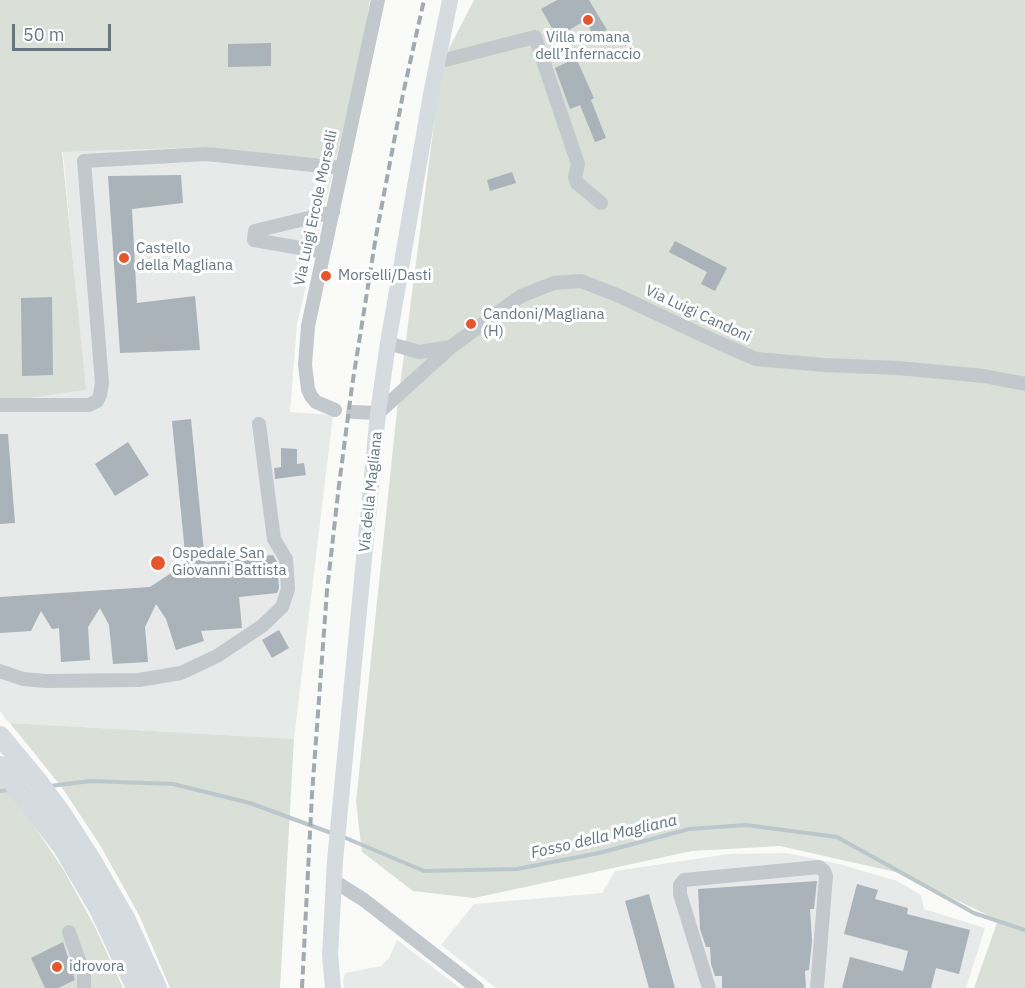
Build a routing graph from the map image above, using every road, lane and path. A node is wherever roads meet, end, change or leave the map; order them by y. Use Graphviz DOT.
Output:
graph roads {
  1 [pos="378,0"];
  2 [pos="450,0"];
  3 [pos="437,62"];
  4 [pos="342,168"];
  5 [pos="601,203"];
  6 [pos="333,212"];
  7 [pos="324,252"];
  8 [pos="388,343"];
  9 [pos="451,347"];
  10 [pos="1025,384"];
  11 [pos="0,405"];
  12 [pos="335,410"];
  13 [pos="353,412"];
  14 [pos="378,413"];
  15 [pos="259,424"];
  16 [pos="0,671"];
  17 [pos="5,742"];
  18 [pos="0,766"];
  19 [pos="334,881"];
  20 [pos="69,932"];
  21 [pos="84,988"];
  22 [pos="136,988"];
  23 [pos="157,988"];
  24 [pos="333,988"];
  25 [pos="477,988"];
  26 [pos="709,988"];
  27 [pos="816,988"];
  1 -- 4 [label="street, Via Luigi Ercole Morselli"];
  2 -- 3 [label="main road, Via della Magliana"];
  3 -- 5 [label="street"];
  3 -- 8 [label="main road, Via della Magliana"];
  4 -- 6 [label="street, Via Luigi Ercole Morselli"];
  4 -- 11 [label="street"];
  6 -- 7 [label="street, Via Luigi Ercole Morselli"];
  6 -- 7 [label="street"];
  7 -- 12 [label="street, Via Luigi Ercole Morselli"];
  8 -- 9 [label="street, Via Luigi Candoni"];
  8 -- 14 [label="main road, Via della Magliana"];
  9 -- 10 [label="street, Via Luigi Candoni"];
  9 -- 14 [label="street, Via Luigi Candoni"];
  13 -- 14 [label="street"];
  14 -- 19 [label="main road, Via della Magliana"];
  15 -- 16 [label="street"];
  17 -- 23 [label="highway"];
  18 -- 22 [label="highway"];
  19 -- 24 [label="main road, Via della Magliana"];
  19 -- 25 [label="street"];
  20 -- 21 [label="street"];
  26 -- 27 [label="street"];
}
